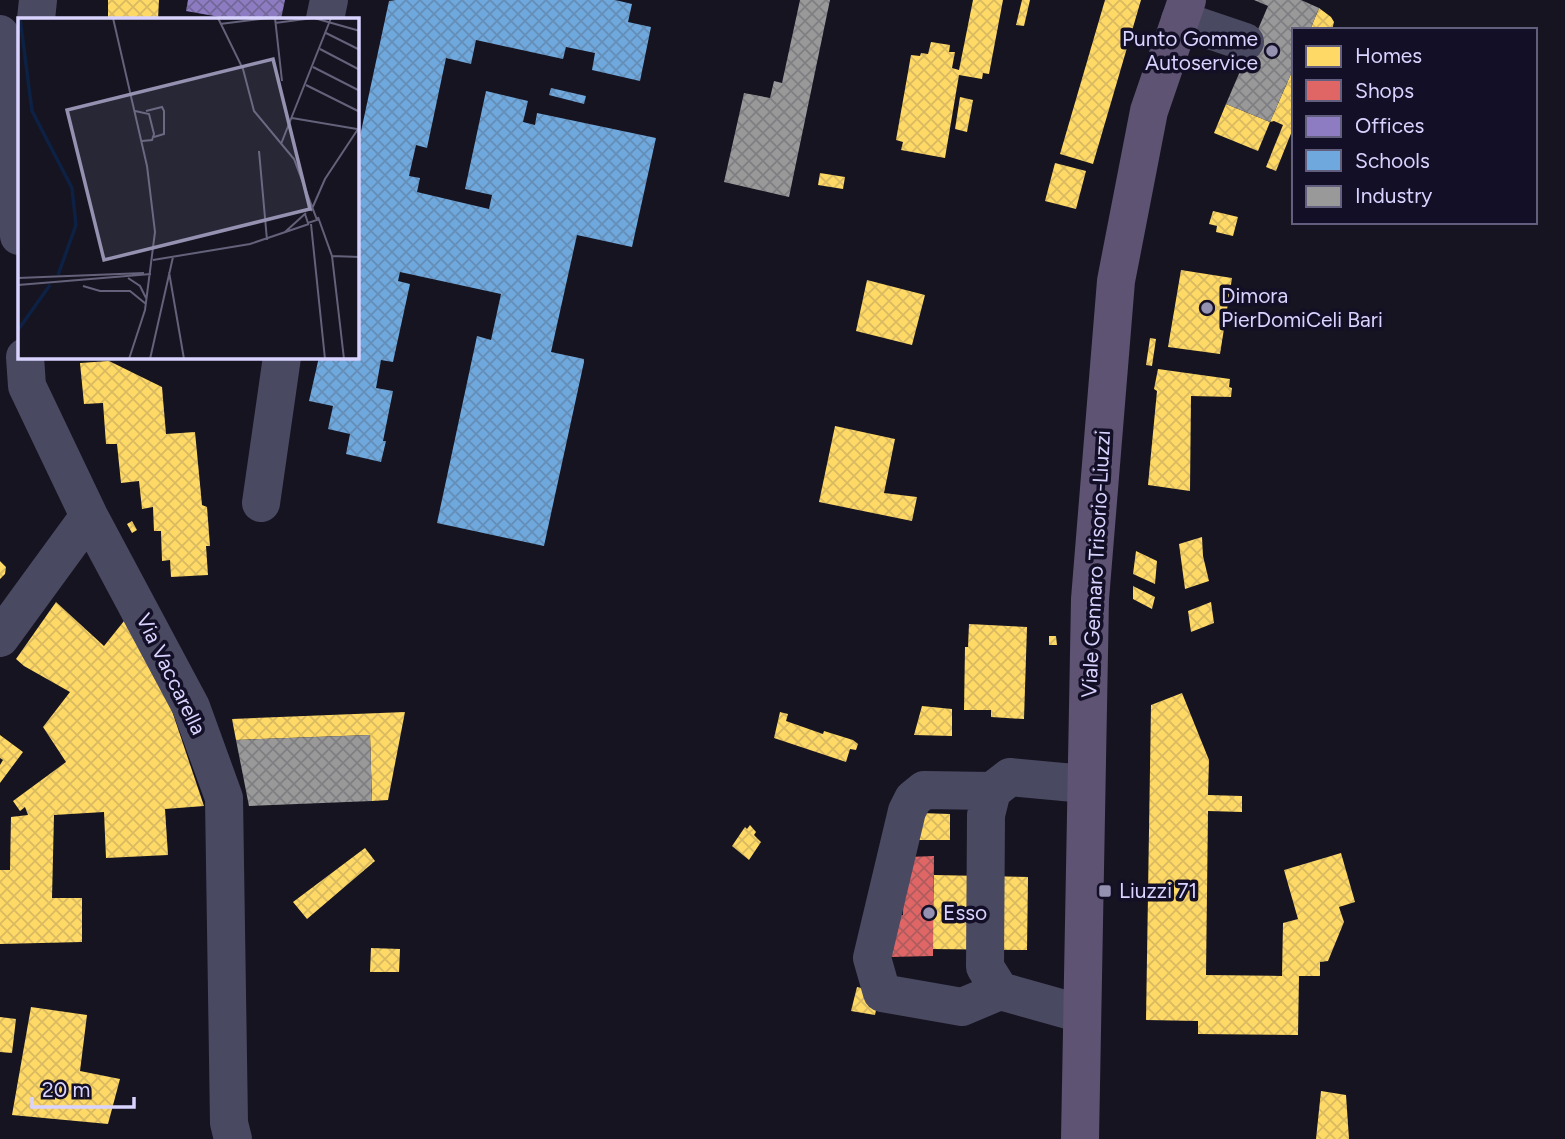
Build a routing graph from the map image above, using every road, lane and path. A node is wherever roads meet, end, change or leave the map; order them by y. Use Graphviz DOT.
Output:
graph roads {
  1 [pos="38,0"];
  2 [pos="329,0"];
  3 [pos="1184,10"];
  4 [pos="36,18"];
  5 [pos="325,18"];
  6 [pos="0,34"];
  7 [pos="1245,42"];
  8 [pos="11,91"];
  9 [pos="18,218"];
  10 [pos="25,359"];
  11 [pos="282,359"];
  12 [pos="261,503"];
  13 [pos="89,516"];
  14 [pos="0,638"];
  15 [pos="1085,784"];
  16 [pos="992,791"];
  17 [pos="1000,991"];
  18 [pos="1082,1014"];
  19 [pos="233,1139"];
  20 [pos="1080,1139"];
  1 -- 4 [label="street"];
  2 -- 5 [label="street"];
  3 -- 7 [label="street"];
  3 -- 15 [label="main road, Viale Gennaro Trisorio-Liuzzi"];
  6 -- 8 [label="street"];
  8 -- 9 [label="street"];
  10 -- 13 [label="street, Via Vaccarella"];
  11 -- 12 [label="street"];
  13 -- 14 [label="street"];
  13 -- 19 [label="street, Via Vaccarella"];
  15 -- 16 [label="street"];
  15 -- 18 [label="main road, Viale Gennaro Trisorio-Liuzzi"];
  16 -- 17 [label="street"];
  16 -- 17 [label="street"];
  17 -- 18 [label="street"];
  18 -- 20 [label="main road, Viale Gennaro Trisorio-Liuzzi"];
}
